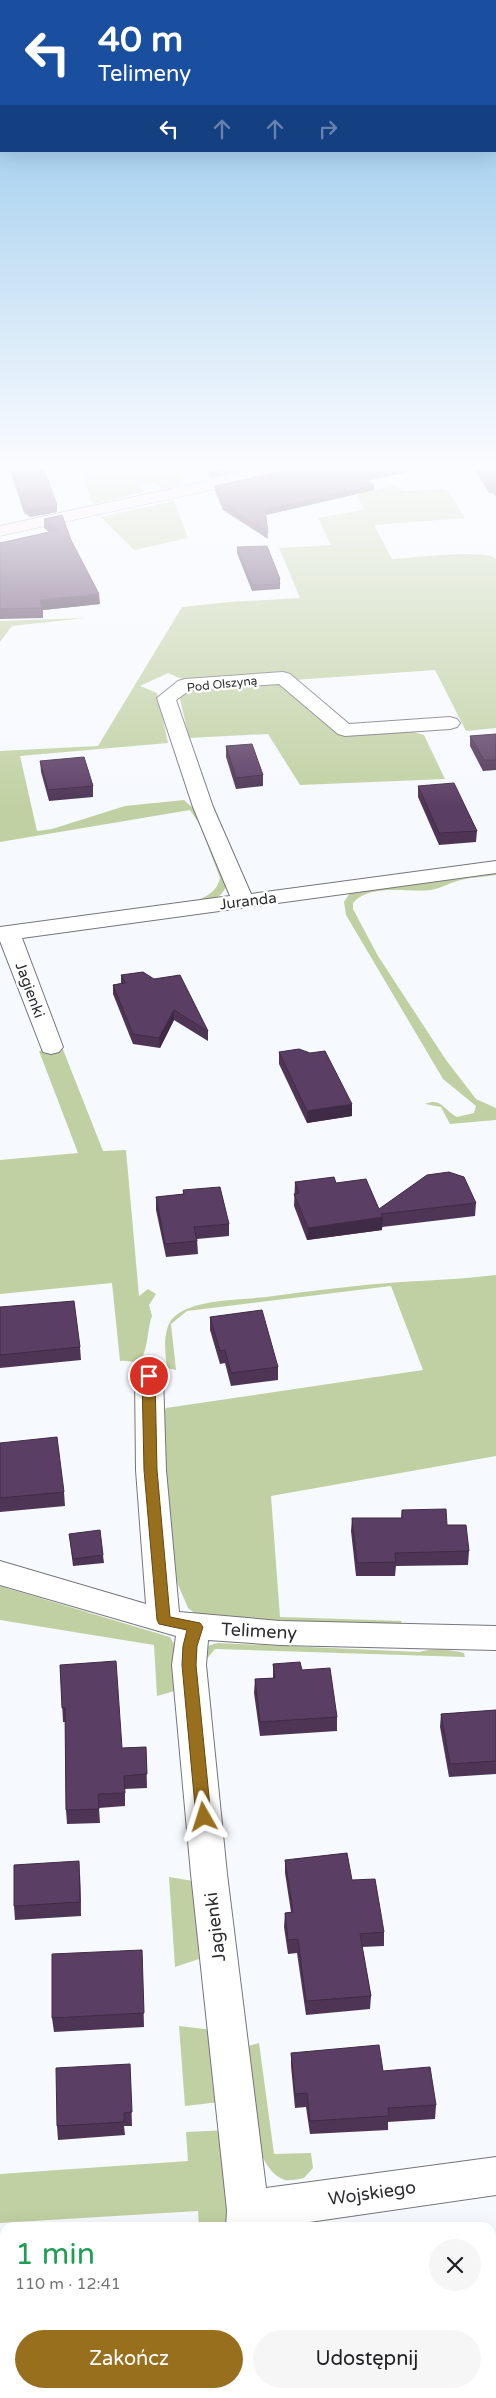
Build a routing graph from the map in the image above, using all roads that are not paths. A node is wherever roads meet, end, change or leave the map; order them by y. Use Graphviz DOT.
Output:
graph roads {
  1 [pos="450,723"];
  2 [pos="496,868"];
  3 [pos="243,901"];
  4 [pos="5,934"];
  5 [pos="51,1047"];
  6 [pos="149,1376"];
  7 [pos="0,1573"];
  8 [pos="180,1624"];
  9 [pos="496,1638"];
  10 [pos="496,2176"];
  11 [pos="247,2219"];
  1 -- 3 [label="street, Pod Olszyną"];
  2 -- 3 [label="street, Juranda"];
  3 -- 4 [label="street, Juranda"];
  4 -- 5 [label="street, Jagienki"];
  6 -- 8 [label="street, Jagienki"];
  7 -- 8 [label="street, Telimeny"];
  8 -- 9 [label="street, Telimeny"];
  8 -- 11 [label="street, Jagienki"];
  10 -- 11 [label="street, Wojskiego"];
}
